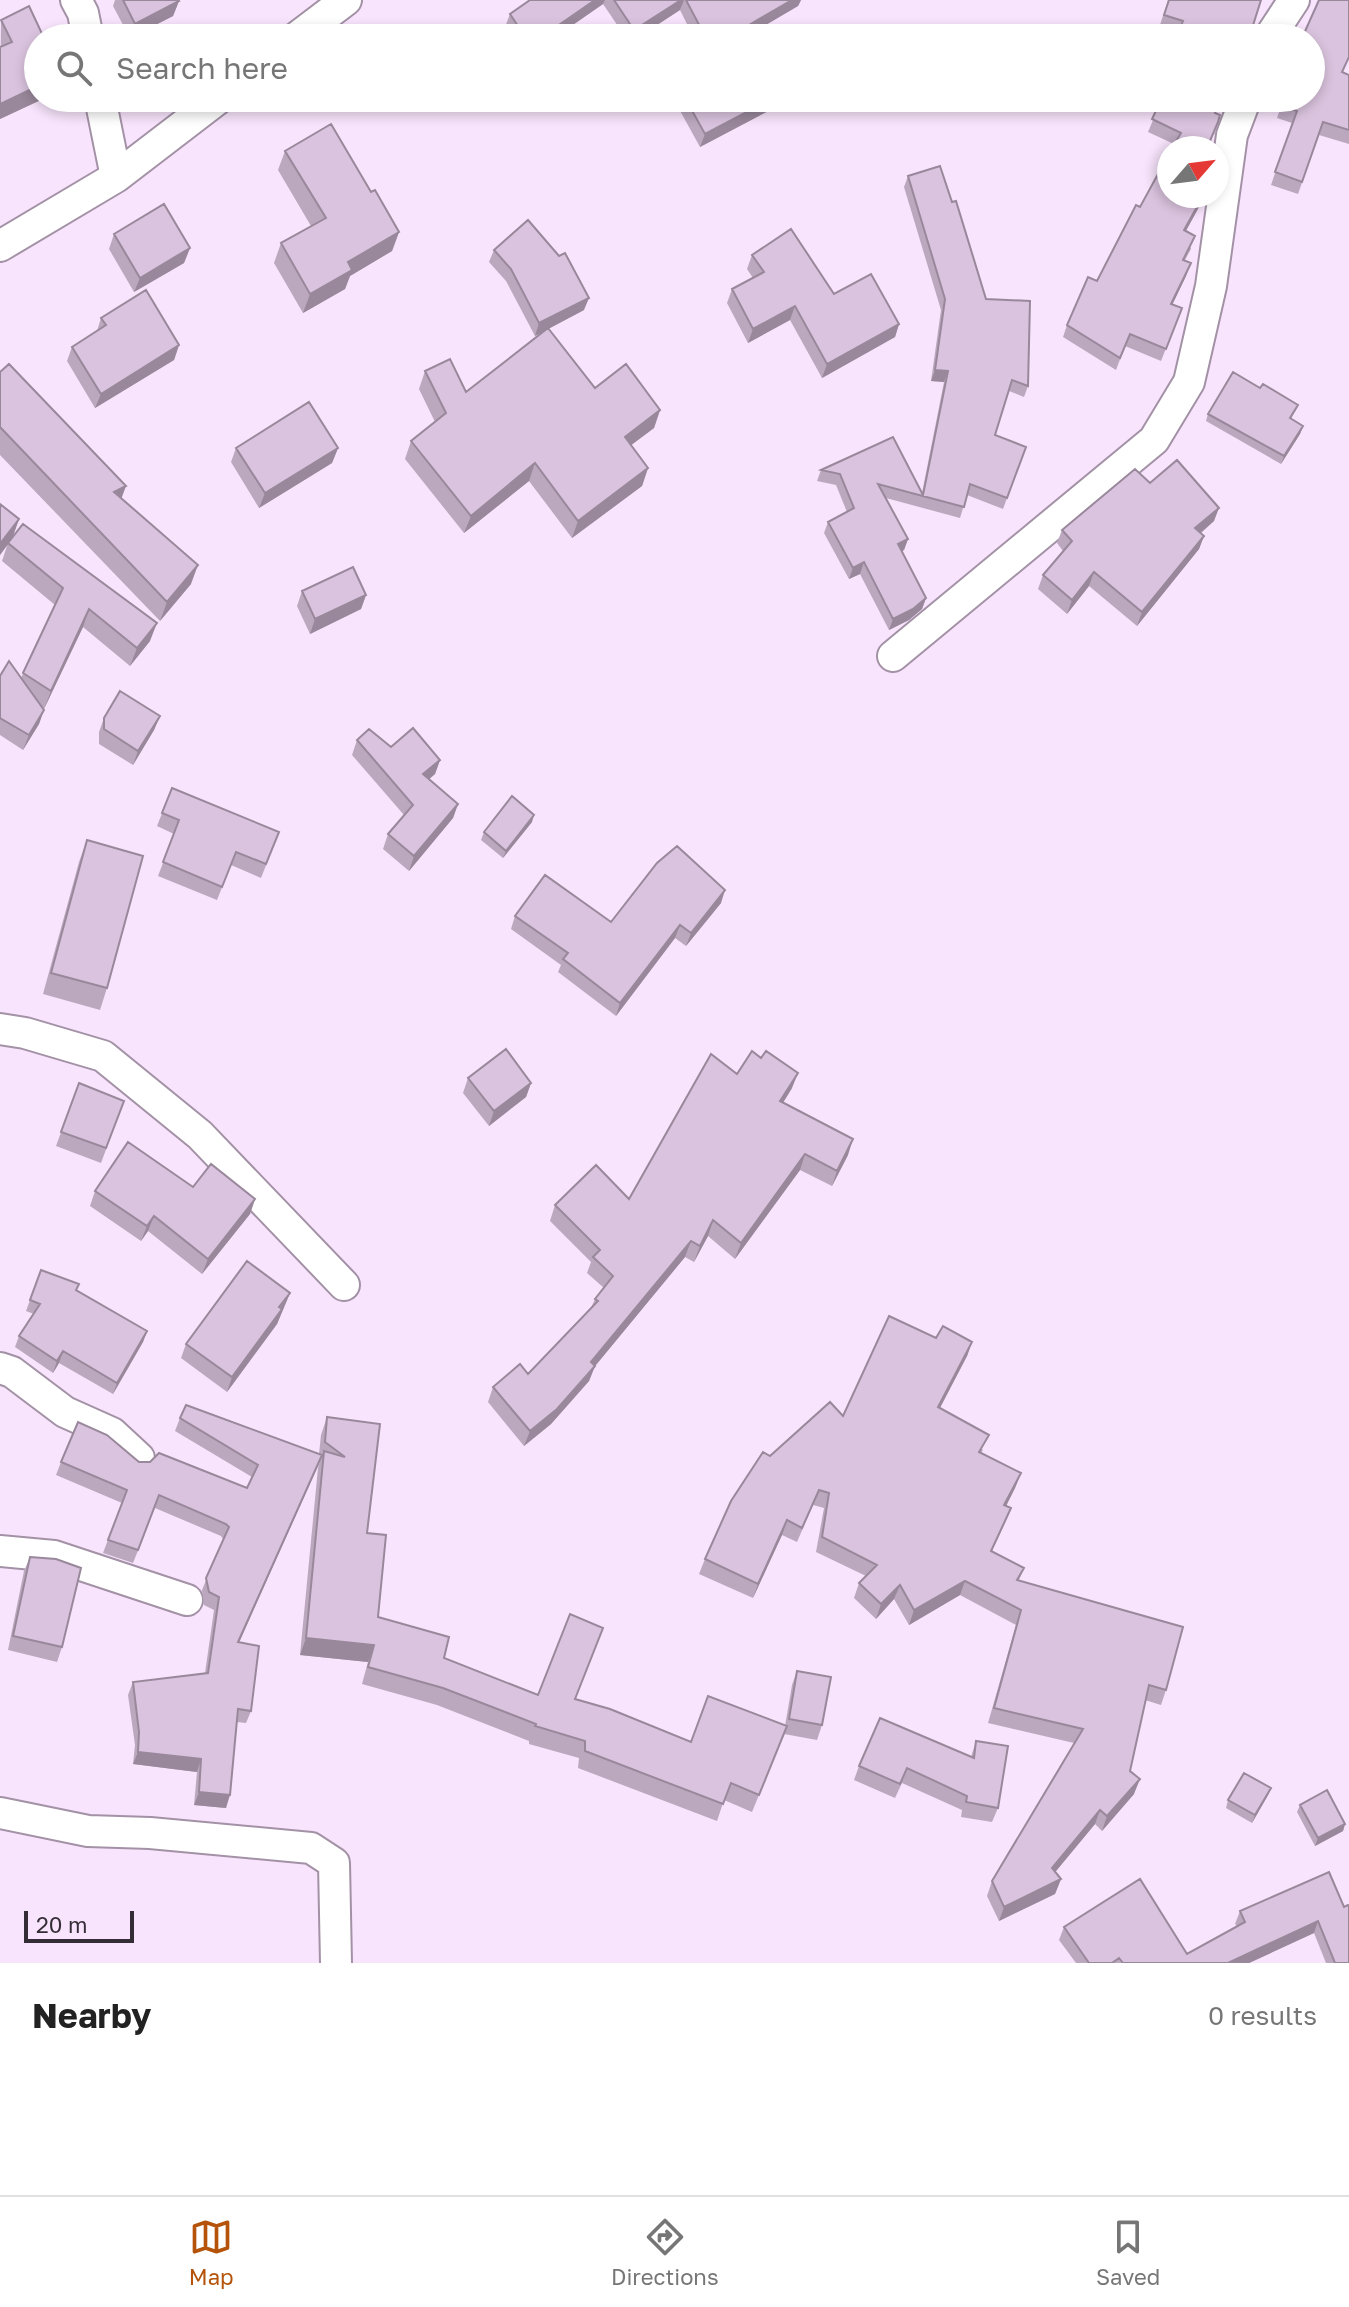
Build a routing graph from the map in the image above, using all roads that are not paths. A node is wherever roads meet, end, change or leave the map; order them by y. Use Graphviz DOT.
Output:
graph roads {
  1 [pos="76,0"];
  2 [pos="346,0"];
  3 [pos="1294,0"];
  4 [pos="85,24"];
  5 [pos="314,24"];
  6 [pos="1278,24"];
  7 [pos="103,112"];
  8 [pos="201,112"];
  9 [pos="1241,112"];
  10 [pos="116,177"];
  11 [pos="0,246"];
  12 [pos="893,656"];
  13 [pos="0,1029"];
  14 [pos="344,1285"];
  15 [pos="0,1368"];
  16 [pos="139,1458"];
  17 [pos="0,1551"];
  18 [pos="187,1600"];
  19 [pos="0,1813"];
  20 [pos="336,1963"];
  1 -- 4 [label="street"];
  2 -- 5 [label="street"];
  3 -- 6 [label="street"];
  7 -- 10 [label="street"];
  8 -- 10 [label="street"];
  9 -- 12 [label="street"];
  10 -- 11 [label="street"];
  13 -- 14 [label="street"];
  15 -- 16 [label="street"];
  17 -- 18 [label="street"];
  19 -- 20 [label="street"];
}
